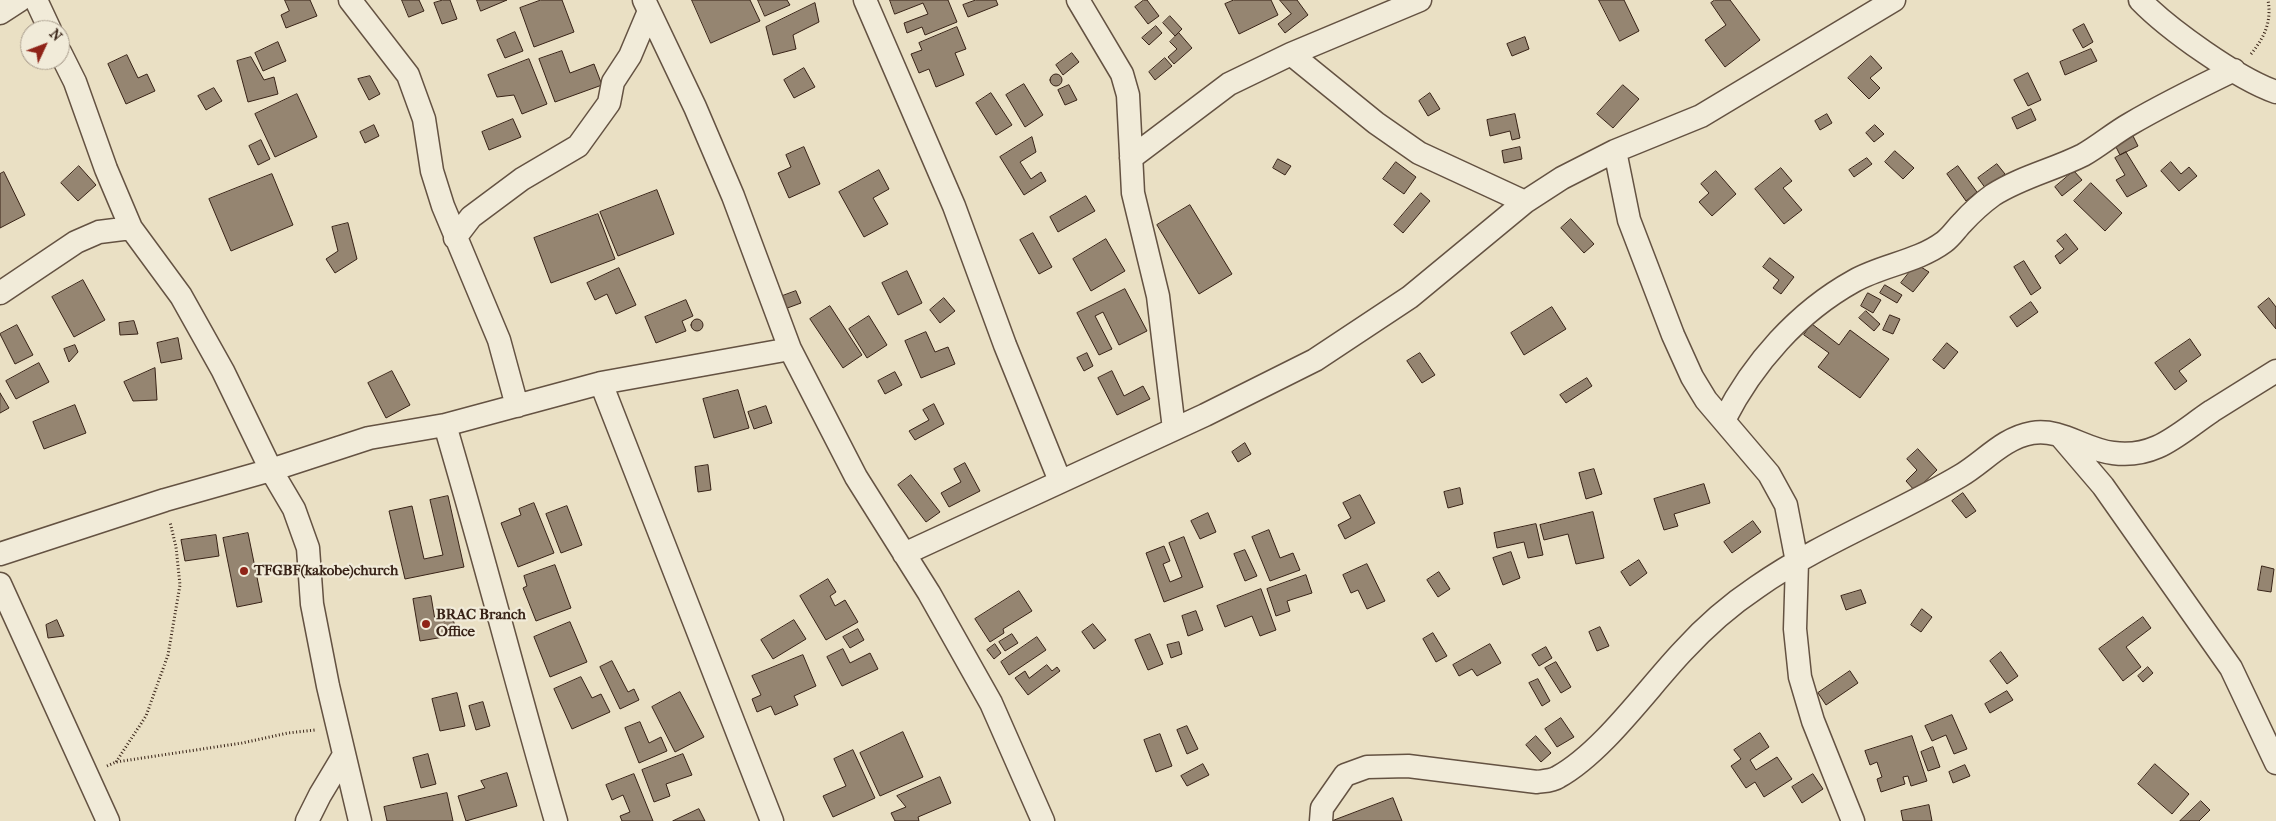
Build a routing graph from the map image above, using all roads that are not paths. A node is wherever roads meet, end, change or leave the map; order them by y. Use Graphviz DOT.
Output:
graph roads {
  1 [pos="20,0"];
  2 [pos="36,0"];
  3 [pos="350,0"];
  4 [pos="865,0"];
  5 [pos="1078,0"];
  6 [pos="1420,0"];
  7 [pos="1894,0"];
  8 [pos="2140,0"];
  9 [pos="646,6"];
  10 [pos="0,13"];
  11 [pos="45,20"];
  12 [pos="1291,54"];
  13 [pos="69,70"];
  14 [pos="2234,70"];
  15 [pos="2276,92"];
  16 [pos="1615,151"];
  17 [pos="1131,158"];
  18 [pos="1525,202"];
  19 [pos="132,228"];
  20 [pos="455,238"];
  21 [pos="0,294"];
  22 [pos="790,349"];
  23 [pos="2276,371"];
  24 [pos="601,383"];
  25 [pos="517,406"];
  26 [pos="1724,420"];
  27 [pos="445,425"];
  28 [pos="1174,429"];
  29 [pos="2058,434"];
  30 [pos="271,470"];
  31 [pos="1060,481"];
  32 [pos="0,554"];
  33 [pos="904,554"];
  34 [pos="1797,562"];
  35 [pos="0,584"];
  36 [pos="344,755"];
  37 [pos="2276,763"];
  38 [pos="108,821"];
  39 [pos="307,821"];
  40 [pos="360,821"];
  41 [pos="556,821"];
  42 [pos="772,821"];
  43 [pos="1043,821"];
  44 [pos="1321,821"];
  45 [pos="1853,821"];
  1 -- 10 [label="street"];
  2 -- 11 [label="street"];
  3 -- 20 [label="street"];
  4 -- 31 [label="street"];
  5 -- 17 [label="street"];
  6 -- 12 [label="street"];
  7 -- 16 [label="street"];
  8 -- 14 [label="street"];
  9 -- 20 [label="street"];
  9 -- 22 [label="street"];
  12 -- 17 [label="street"];
  12 -- 18 [label="street"];
  13 -- 19 [label="street"];
  14 -- 15 [label="street"];
  14 -- 26 [label="street"];
  16 -- 18 [label="street"];
  16 -- 26 [label="street"];
  17 -- 28 [label="street"];
  18 -- 28 [label="street"];
  19 -- 21 [label="street"];
  19 -- 30 [label="street"];
  20 -- 25 [label="street"];
  22 -- 24 [label="street"];
  22 -- 33 [label="street"];
  23 -- 29 [label="street"];
  24 -- 25 [label="street"];
  24 -- 42 [label="street"];
  25 -- 27 [label="street"];
  26 -- 34 [label="street"];
  27 -- 30 [label="street"];
  27 -- 41 [label="street"];
  28 -- 31 [label="street"];
  29 -- 34 [label="street"];
  29 -- 37 [label="street"];
  30 -- 32 [label="street"];
  30 -- 36 [label="street"];
  31 -- 33 [label="street"];
  33 -- 43 [label="street"];
  34 -- 44 [label="street"];
  34 -- 45 [label="street"];
  35 -- 38 [label="street"];
  36 -- 39 [label="street"];
  36 -- 40 [label="street"];
}
